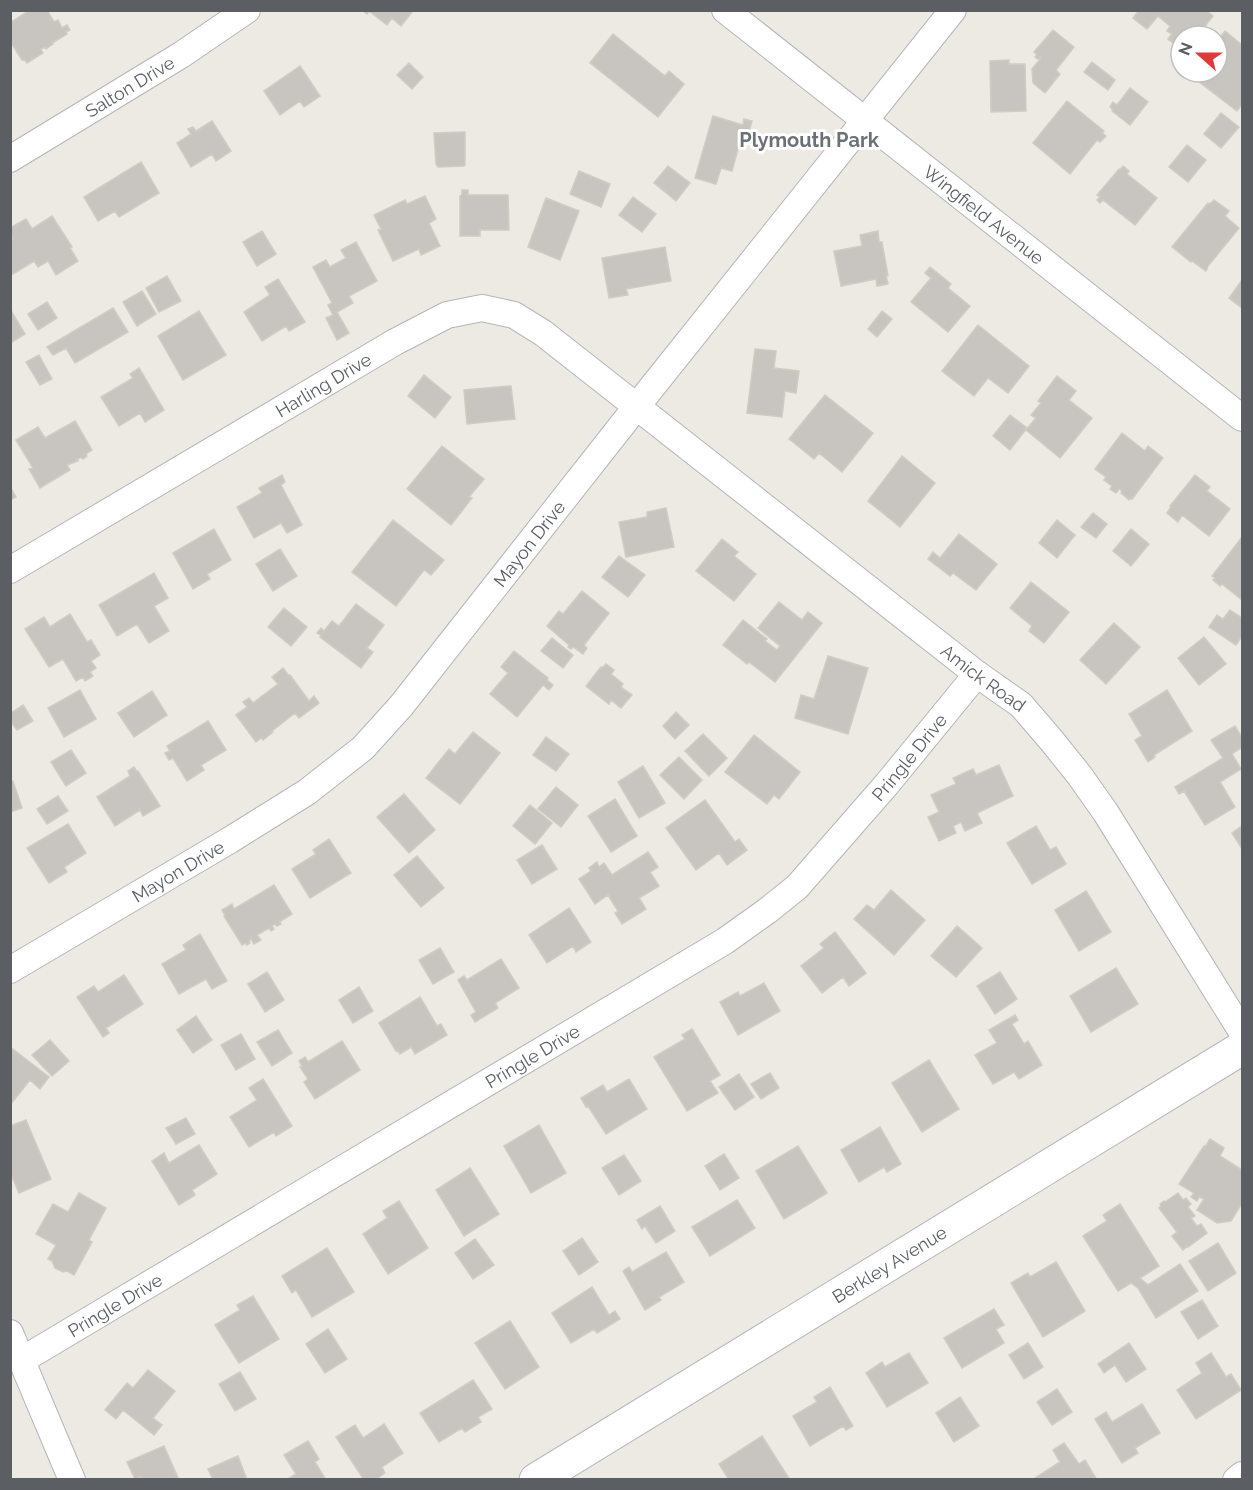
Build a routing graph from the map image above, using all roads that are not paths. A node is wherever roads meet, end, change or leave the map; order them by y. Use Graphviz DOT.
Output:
graph roads {
  1 [pos="247,10"];
  2 [pos="725,10"];
  3 [pos="953,10"];
  4 [pos="865,120"];
  5 [pos="10,159"];
  6 [pos="637,406"];
  7 [pos="1242,418"];
  8 [pos="10,570"];
  9 [pos="977,674"];
  10 [pos="10,970"];
  11 [pos="1242,1032"];
  12 [pos="1242,1048"];
  13 [pos="10,1333"];
  14 [pos="22,1360"];
  15 [pos="1242,1475"];
  16 [pos="72,1479"];
  17 [pos="537,1479"];
  18 [pos="1236,1479"];
  1 -- 5 [label="street, Salton Drive"];
  2 -- 4 [label="street, Wingfield Avenue"];
  3 -- 4 [label="street, Mayon Drive"];
  4 -- 6 [label="street, Mayon Drive"];
  4 -- 7 [label="street, Wingfield Avenue"];
  6 -- 8 [label="street, Harling Drive"];
  6 -- 9 [label="street, Amick Road"];
  6 -- 10 [label="street, Mayon Drive"];
  9 -- 11 [label="street, Amick Road"];
  9 -- 14 [label="street, Pringle Drive"];
  12 -- 17 [label="street, Berkley Avenue"];
  13 -- 14 [label="street"];
  14 -- 16 [label="street"];
  15 -- 18 [label="street"];
}
